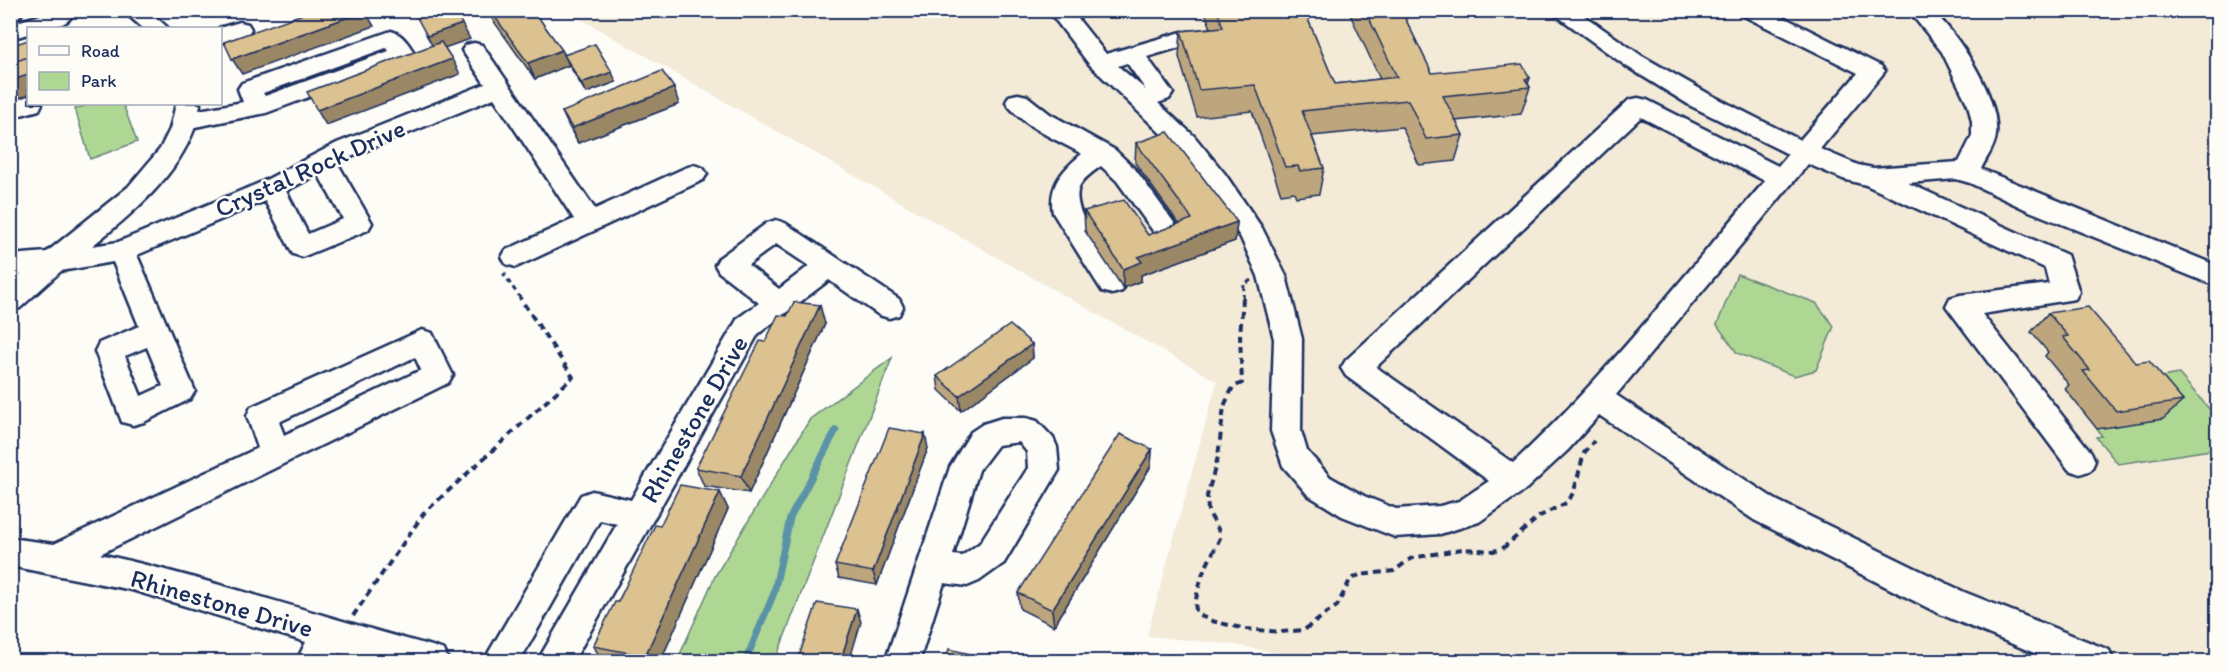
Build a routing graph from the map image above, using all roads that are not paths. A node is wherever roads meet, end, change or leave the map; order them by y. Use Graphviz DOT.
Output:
graph roads {
  1 [pos="133,10"];
  2 [pos="166,10"];
  3 [pos="1059,10"];
  4 [pos="1560,10"];
  5 [pos="1750,10"];
  6 [pos="1919,10"];
  7 [pos="60,19"];
  8 [pos="31,27"];
  9 [pos="156,27"];
  10 [pos="169,27"];
  11 [pos="27,28"];
  12 [pos="10,33"];
  13 [pos="1182,39"];
  14 [pos="27,44"];
  15 [pos="10,50"];
  16 [pos="474,50"];
  17 [pos="1132,54"];
  18 [pos="1102,63"];
  19 [pos="499,87"];
  20 [pos="1141,100"];
  21 [pos="1018,102"];
  22 [pos="27,105"];
  23 [pos="257,107"];
  24 [pos="10,110"];
  25 [pos="186,112"];
  26 [pos="1101,152"];
  27 [pos="1804,152"];
  28 [pos="323,160"];
  29 [pos="1966,173"];
  30 [pos="694,174"];
  31 [pos="1872,177"];
  32 [pos="1781,178"];
  33 [pos="271,188"];
  34 [pos="2036,203"];
  35 [pos="590,222"];
  36 [pos="1165,228"];
  37 [pos="122,251"];
  38 [pos="516,257"];
  39 [pos="53,262"];
  40 [pos="2057,262"];
  41 [pos="10,265"];
  42 [pos="828,266"];
  43 [pos="2217,277"];
  44 [pos="1112,284"];
  45 [pos="10,301"];
  46 [pos="778,304"];
  47 [pos="889,307"];
  48 [pos="154,331"];
  49 [pos="1596,398"];
  50 [pos="275,454"];
  51 [pos="2080,461"];
  52 [pos="1514,481"];
  53 [pos="639,515"];
  54 [pos="10,552"];
  55 [pos="59,558"];
  56 [pos="933,567"];
  57 [pos="328,644"];
  58 [pos="432,662"];
  59 [pos="500,662"];
  60 [pos="554,662"];
  61 [pos="902,662"];
  62 [pos="2097,662"];
  1 -- 9 [label="street"];
  2 -- 10 [label="street"];
  3 -- 18 [label="street"];
  4 -- 27 [label="street"];
  5 -- 27 [label="street"];
  6 -- 29 [label="street"];
  7 -- 8 [label="street"];
  11 -- 12 [label="street"];
  13 -- 17 [label="street"];
  14 -- 15 [label="street"];
  16 -- 19 [label="street"];
  17 -- 18 [label="street"];
  17 -- 20 [label="street"];
  18 -- 20 [label="street"];
  19 -- 28 [label="street, Crystal Rock Drive"];
  19 -- 35 [label="street"];
  20 -- 52 [label="street"];
  21 -- 26 [label="street"];
  22 -- 24 [label="street"];
  23 -- 23 [label="street"];
  23 -- 25 [label="street"];
  25 -- 39 [label="street"];
  26 -- 36 [label="street"];
  26 -- 44 [label="street"];
  27 -- 31 [label="street"];
  27 -- 32 [label="street"];
  28 -- 33 [label="street, Crystal Rock Drive"];
  28 -- 33 [label="street"];
  29 -- 31 [label="street"];
  29 -- 34 [label="street"];
  30 -- 35 [label="street"];
  31 -- 40 [label="street"];
  32 -- 49 [label="street"];
  32 -- 52 [label="street"];
  33 -- 37 [label="street, Crystal Rock Drive"];
  34 -- 40 [label="street"];
  34 -- 43 [label="street"];
  35 -- 38 [label="street"];
  37 -- 39 [label="street, Crystal Rock Drive"];
  37 -- 48 [label="street"];
  39 -- 41 [label="street, Crystal Rock Drive"];
  39 -- 45 [label="street"];
  40 -- 51 [label="street"];
  42 -- 46 [label="street, Rhinestone Drive"];
  42 -- 46 [label="street"];
  42 -- 47 [label="street"];
  46 -- 53 [label="street, Rhinestone Drive"];
  49 -- 52 [label="street"];
  49 -- 62 [label="street"];
  50 -- 50 [label="street"];
  50 -- 55 [label="street"];
  53 -- 59 [label="street"];
  53 -- 60 [label="street, Rhinestone Drive"];
  54 -- 55 [label="street, Rhinestone Drive"];
  55 -- 57 [label="street, Rhinestone Drive"];
  56 -- 61 [label="street"];
  57 -- 58 [label="street, Rhinestone Drive"];
}
